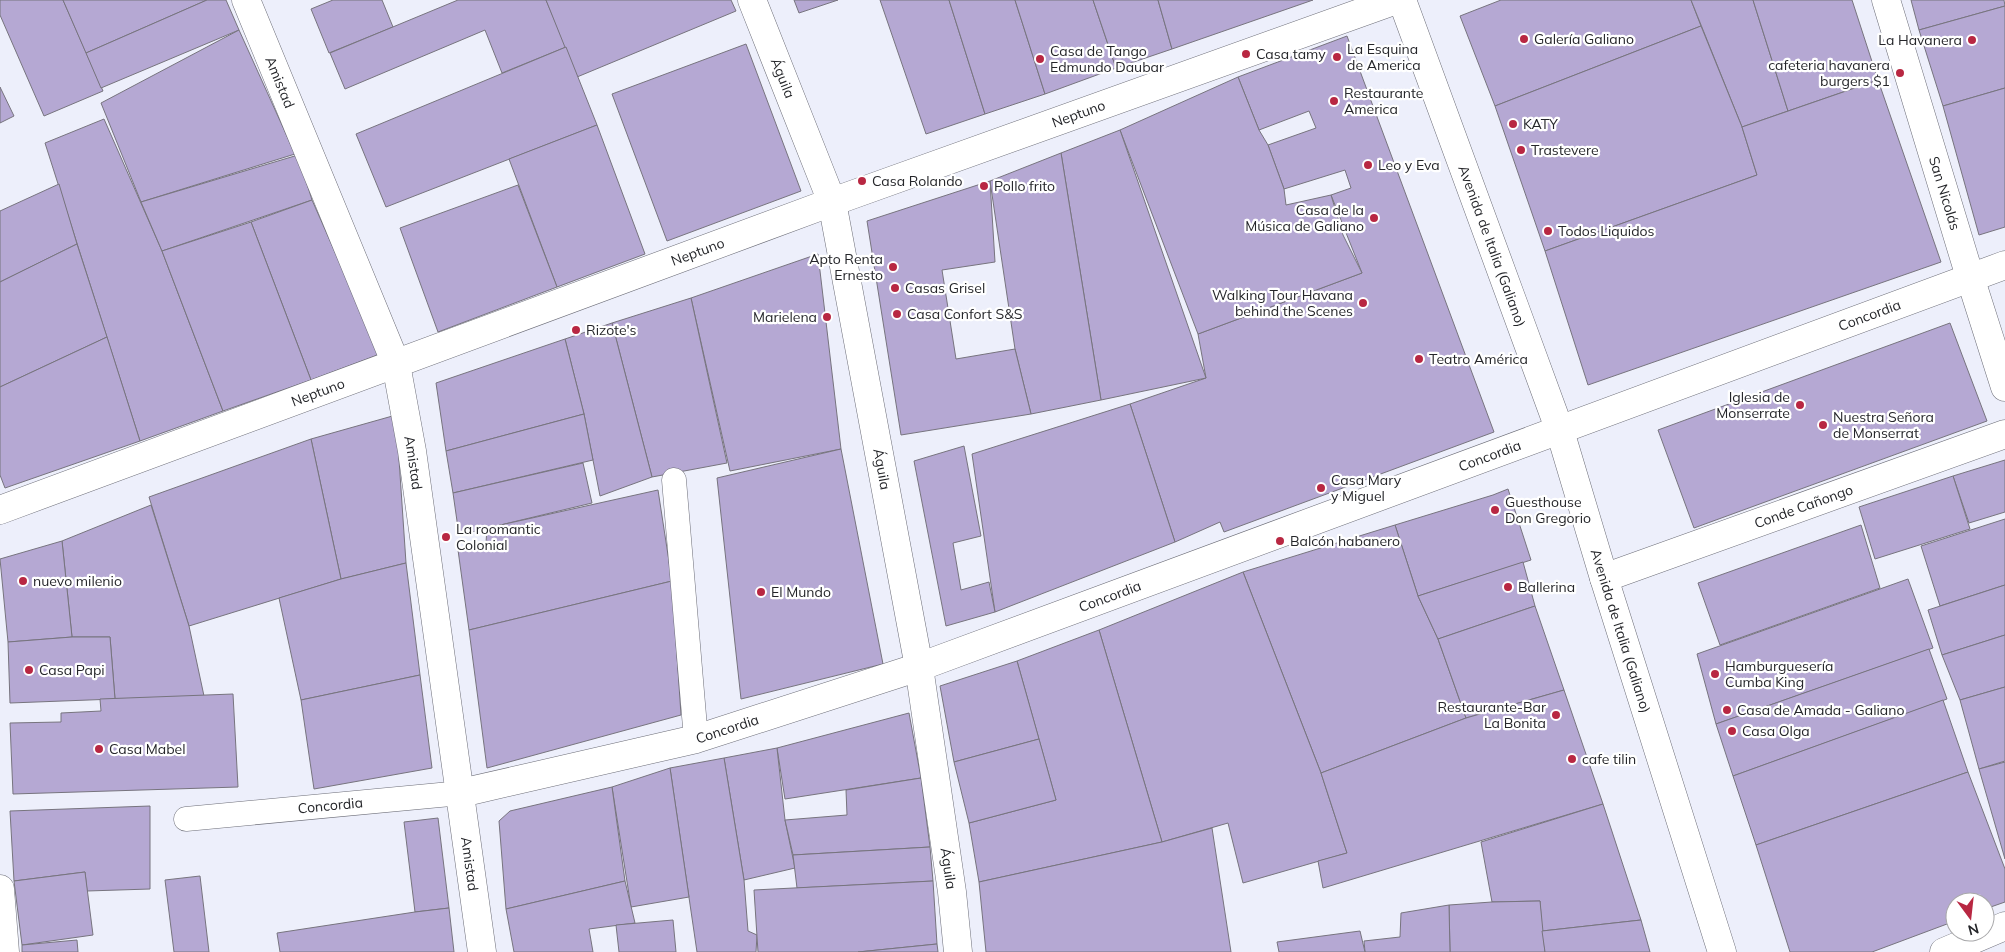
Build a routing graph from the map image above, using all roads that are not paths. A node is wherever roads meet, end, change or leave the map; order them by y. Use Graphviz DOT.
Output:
graph roads {
  1 [pos="246,0"];
  2 [pos="752,0"];
  3 [pos="1396,0"];
  4 [pos="1402,0"];
  5 [pos="1886,0"];
  6 [pos="832,202"];
  7 [pos="2005,265"];
  8 [pos="1970,277"];
  9 [pos="396,364"];
  10 [pos="2005,387"];
  11 [pos="1560,431"];
  12 [pos="2005,434"];
  13 [pos="674,480"];
  14 [pos="0,510"];
  15 [pos="1604,578"];
  16 [pos="919,667"];
  17 [pos="696,739"];
  18 [pos="461,793"];
  19 [pos="186,819"];
  20 [pos="0,889"];
  21 [pos="2005,926"];
  22 [pos="5,952"];
  23 [pos="482,952"];
  24 [pos="958,952"];
  25 [pos="1722,952"];
  26 [pos="1944,952"];
  1 -- 9 [label="street, Amistad"];
  2 -- 6 [label="street, Águila"];
  3 -- 6 [label="street, Neptuno"];
  4 -- 11 [label="street, Avenida de Italia (Galiano)"];
  5 -- 8 [label="street, San Nicolás"];
  6 -- 9 [label="street, Neptuno"];
  6 -- 16 [label="street, Águila"];
  7 -- 8 [label="street, Concordia"];
  8 -- 10 [label="street, San Nicolás"];
  8 -- 11 [label="street, Concordia"];
  9 -- 14 [label="street, Neptuno"];
  9 -- 18 [label="street, Amistad"];
  11 -- 15 [label="street, Avenida de Italia (Galiano)"];
  11 -- 16 [label="street, Concordia"];
  12 -- 15 [label="street, Conde Cañongo"];
  13 -- 17 [label="lane"];
  15 -- 25 [label="street, Avenida de Italia (Galiano)"];
  16 -- 17 [label="street, Concordia"];
  16 -- 24 [label="street, Águila"];
  17 -- 18 [label="street, Concordia"];
  18 -- 19 [label="lane, Concordia"];
  18 -- 23 [label="street, Amistad"];
  20 -- 22 [label="street"];
  21 -- 26 [label="street"];
}
